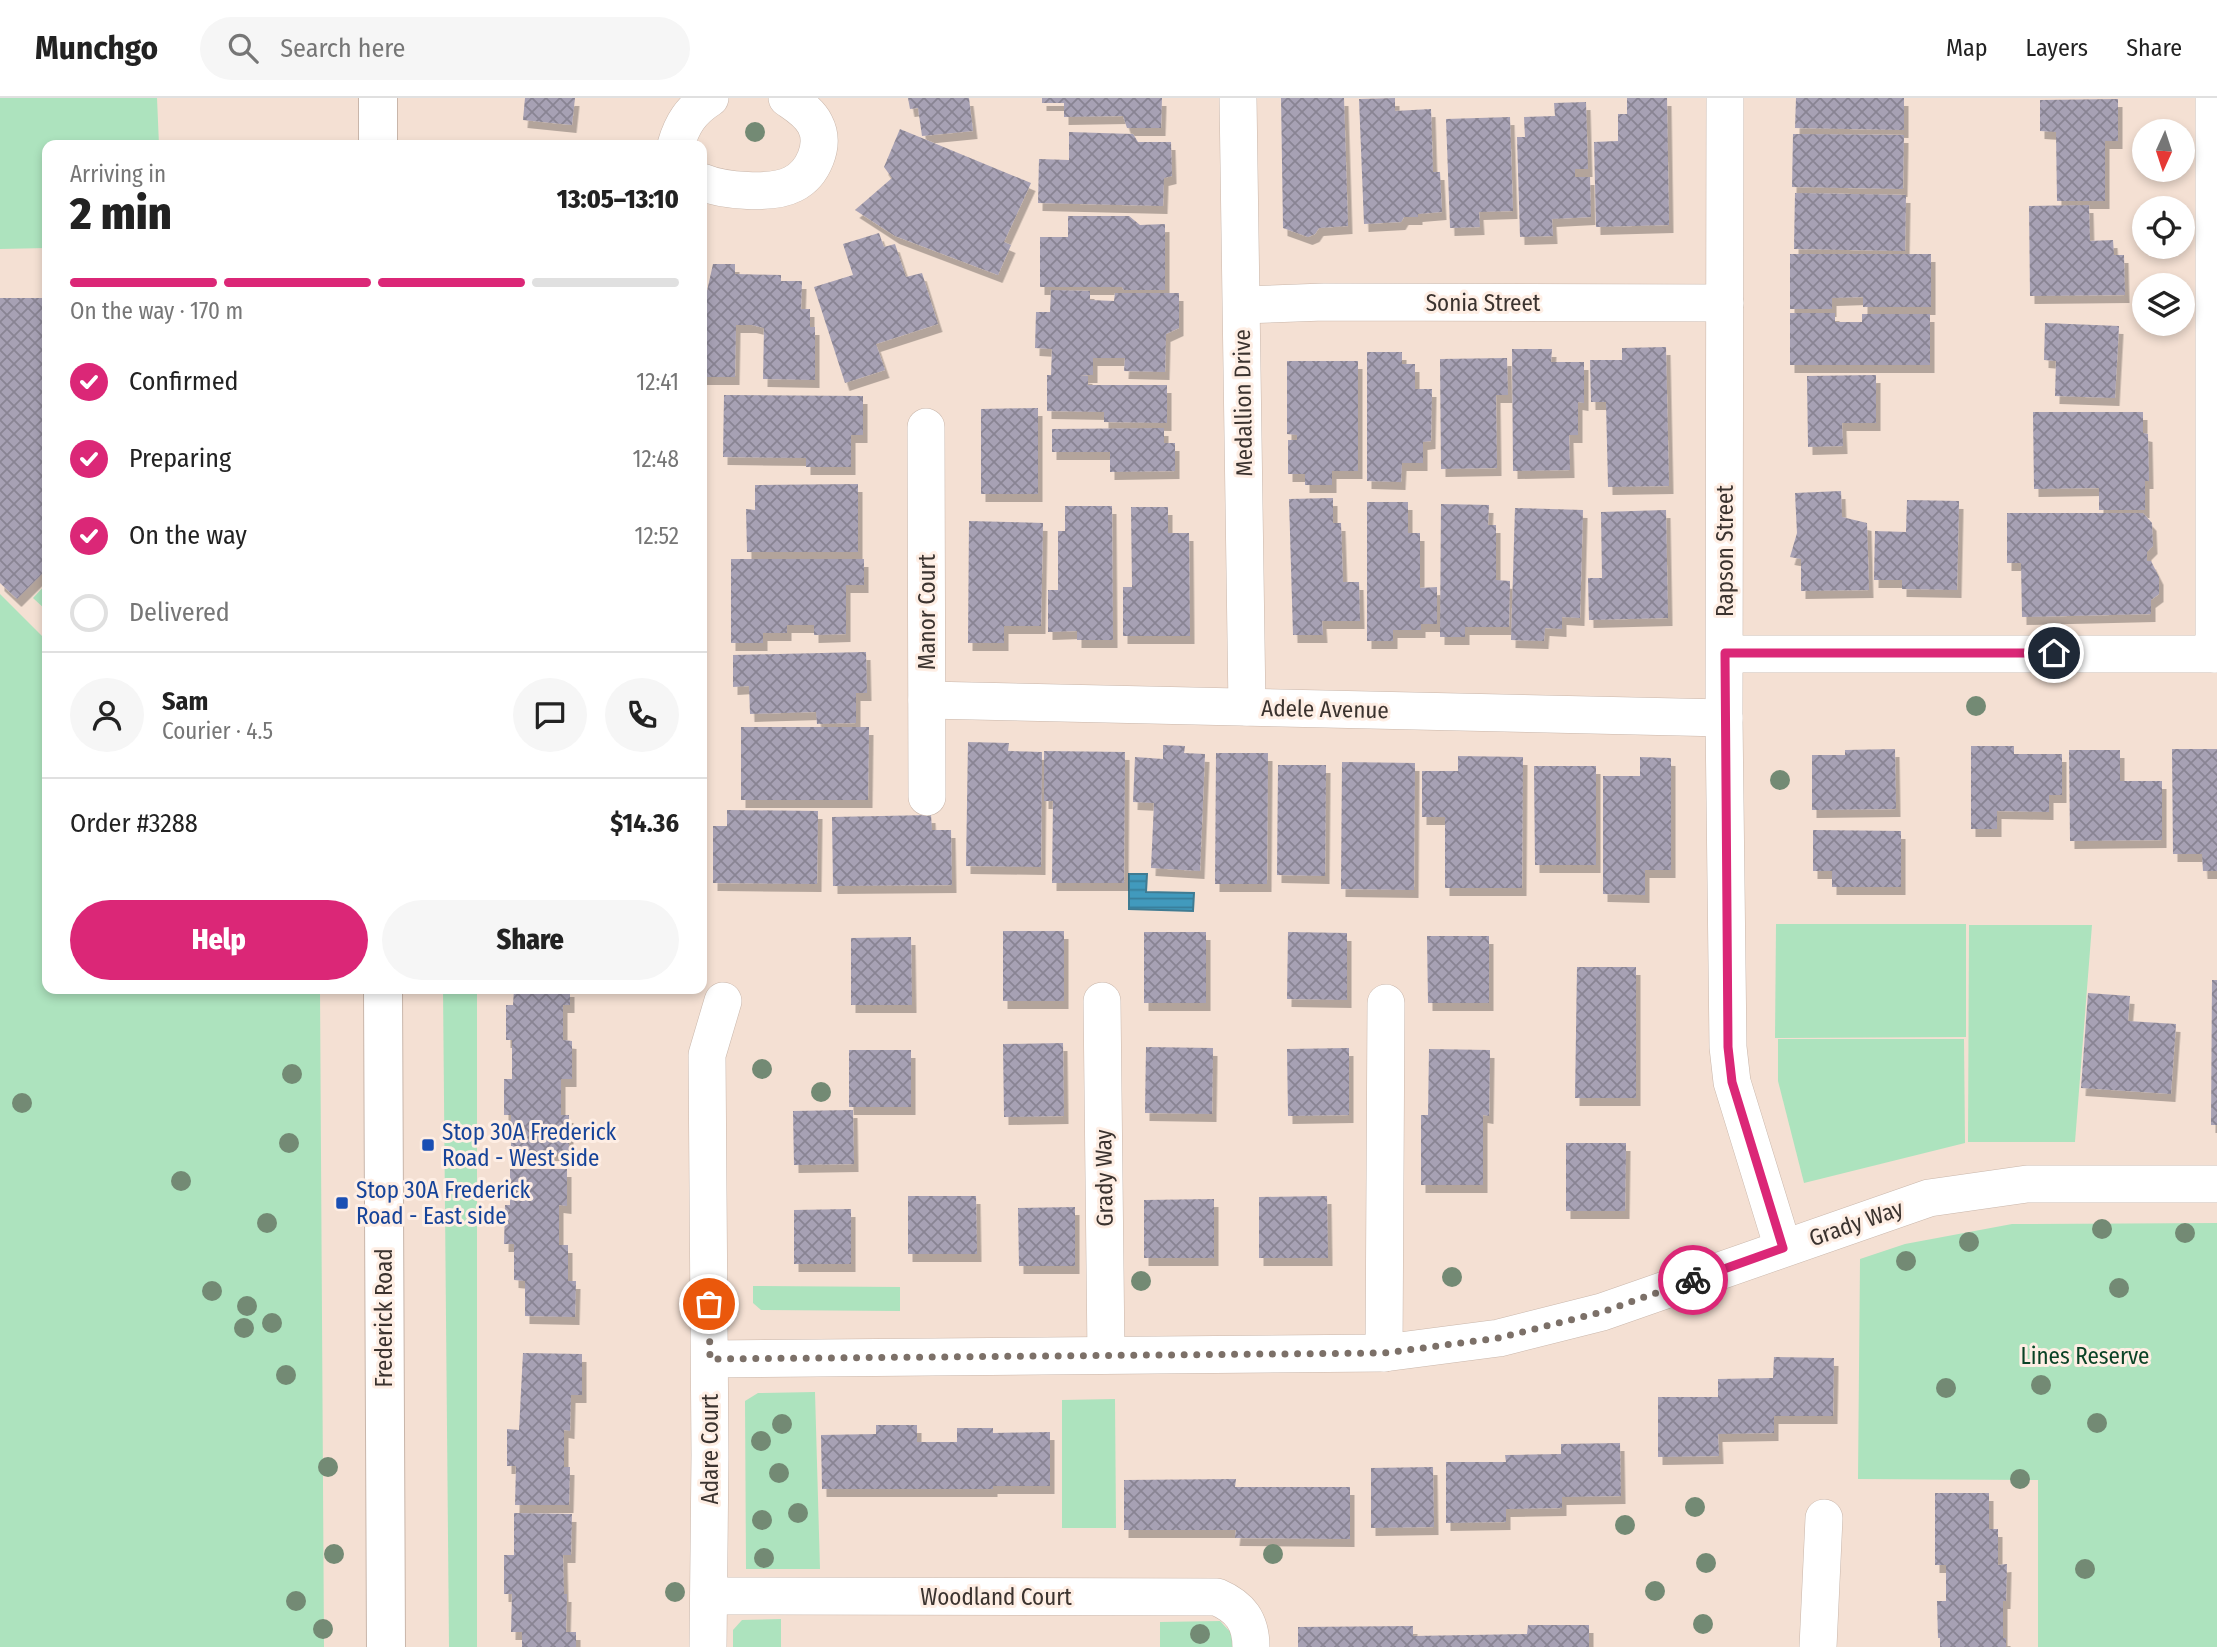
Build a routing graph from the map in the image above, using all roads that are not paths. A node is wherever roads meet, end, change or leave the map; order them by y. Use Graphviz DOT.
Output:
graph roads {
  1 [pos="378,98"];
  2 [pos="710,98"];
  3 [pos="787,98"];
  4 [pos="1238,98"];
  5 [pos="1725,98"];
  6 [pos="2214,98"];
  7 [pos="379,140"];
  8 [pos="677,140"];
  9 [pos="707,185"];
  10 [pos="1725,303"];
  11 [pos="1242,305"];
  12 [pos="926,427"];
  13 [pos="1725,653"];
  14 [pos="2216,654"];
  15 [pos="927,700"];
  16 [pos="1247,707"];
  17 [pos="1724,718"];
  18 [pos="927,797"];
  19 [pos="383,994"];
  20 [pos="723,1001"];
  21 [pos="1102,1001"];
  22 [pos="1387,1003"];
  23 [pos="2217,1184"];
  24 [pos="1783,1248"];
  25 [pos="1384,1353"];
  26 [pos="1106,1355"];
  27 [pos="710,1359"];
  28 [pos="1824,1518"];
  29 [pos="709,1596"];
  30 [pos="386,1647"];
  31 [pos="708,1647"];
  32 [pos="1251,1647"];
  33 [pos="1818,1647"];
  1 -- 7 [label="main road"];
  2 -- 8 [label="street"];
  3 -- 9 [label="street"];
  4 -- 11 [label="street, Medallion Drive"];
  5 -- 10 [label="street, Rapson Street"];
  6 -- 14 [label="street"];
  10 -- 11 [label="street, Sonia Street"];
  10 -- 13 [label="street, Rapson Street"];
  11 -- 16 [label="street, Medallion Drive"];
  12 -- 15 [label="street, Manor Court"];
  13 -- 14 [label="street"];
  13 -- 17 [label="street, Rapson Street"];
  15 -- 16 [label="street, Adele Avenue"];
  15 -- 18 [label="street, Manor Court"];
  16 -- 17 [label="street, Adele Avenue"];
  17 -- 24 [label="street, Rapson Street"];
  19 -- 30 [label="main road, Frederick Road"];
  20 -- 27 [label="street, Adare Court"];
  21 -- 26 [label="street, Grady Way"];
  22 -- 25 [label="street"];
  23 -- 24 [label="street, Grady Way"];
  24 -- 25 [label="street, Grady Way"];
  25 -- 26 [label="street, Grady Way"];
  26 -- 27 [label="street, Grady Way"];
  27 -- 29 [label="street, Adare Court"];
  28 -- 33 [label="street"];
  29 -- 31 [label="street, Adare Court"];
  29 -- 32 [label="street, Woodland Court"];
}
